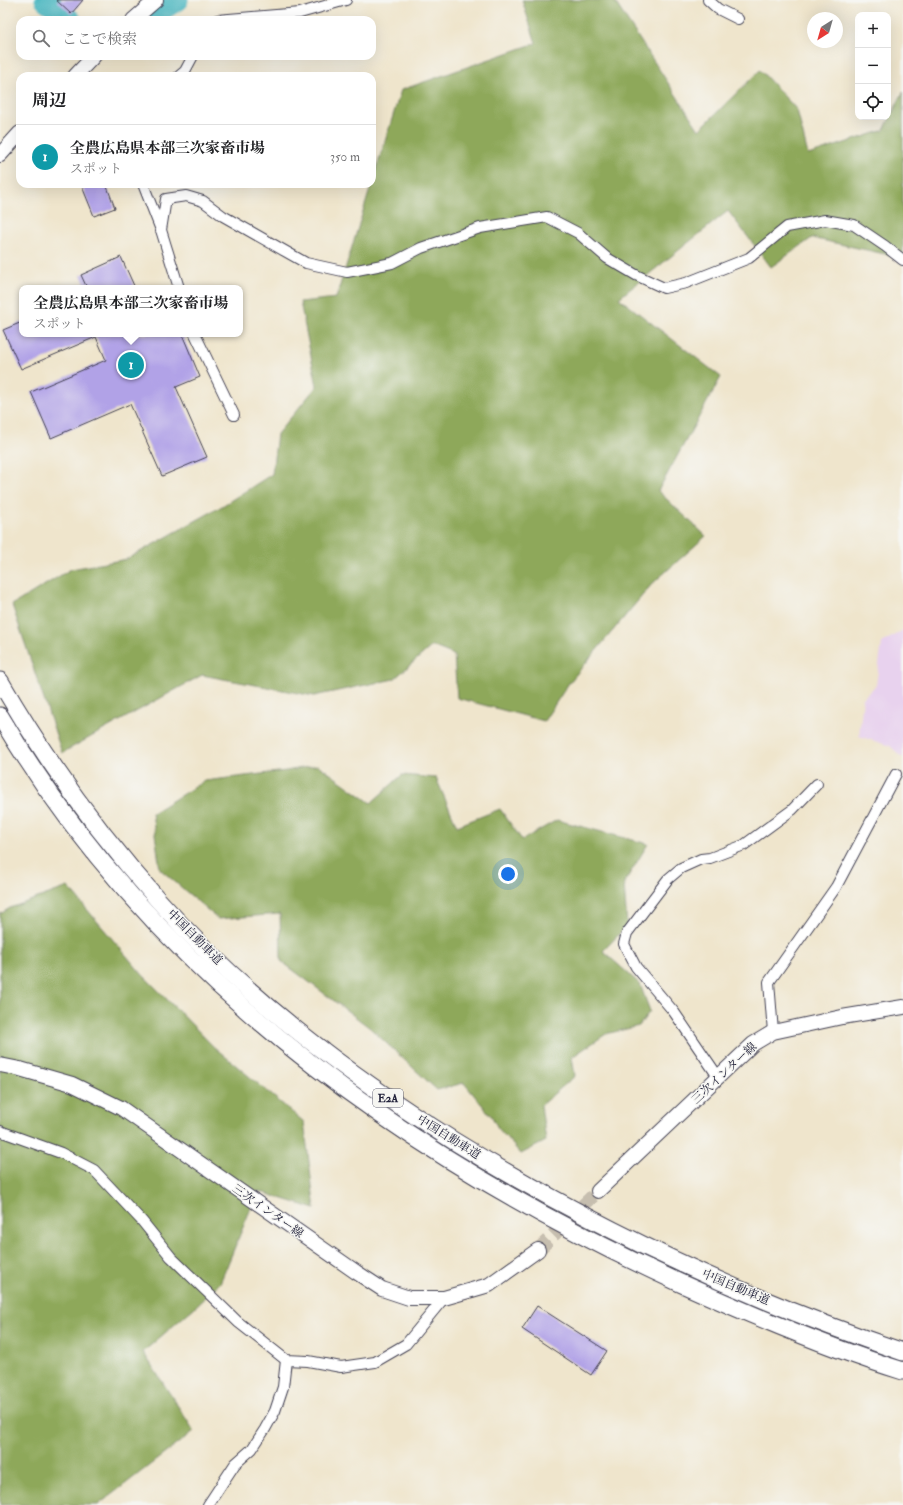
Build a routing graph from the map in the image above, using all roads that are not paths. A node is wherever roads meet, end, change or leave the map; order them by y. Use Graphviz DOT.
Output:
graph roads {
  1 [pos="156,0"];
  2 [pos="346,0"];
  3 [pos="708,0"];
  4 [pos="138,16"];
  5 [pos="264,16"];
  6 [pos="738,19"];
  7 [pos="90,60"];
  8 [pos="191,60"];
  9 [pos="79,72"];
  10 [pos="184,72"];
  11 [pos="16,137"];
  12 [pos="0,155"];
  13 [pos="145,188"];
  14 [pos="162,230"];
  15 [pos="903,260"];
  16 [pos="178,285"];
  17 [pos="196,337"];
  18 [pos="234,415"];
  19 [pos="0,680"];
  20 [pos="0,716"];
  21 [pos="896,774"];
  22 [pos="817,784"];
  23 [pos="903,1007"];
  24 [pos="773,1032"];
  25 [pos="0,1065"];
  26 [pos="719,1078"];
  27 [pos="0,1131"];
  28 [pos="598,1191"];
  29 [pos="538,1250"];
  30 [pos="444,1298"];
  31 [pos="903,1352"];
  32 [pos="286,1360"];
  33 [pos="903,1371"];
  34 [pos="208,1505"];
  1 -- 4 [label="main road"];
  2 -- 5 [label="street"];
  3 -- 6 [label="street"];
  7 -- 9 [label="main road"];
  8 -- 10 [label="street"];
  11 -- 12 [label="main road"];
  13 -- 14 [label="street"];
  14 -- 15 [label="street"];
  14 -- 16 [label="street"];
  17 -- 18 [label="street"];
  19 -- 31 [label="highway, 中国自動車道 / E2A"];
  20 -- 33 [label="highway, 中国自動車道 / E2A"];
  21 -- 24 [label="street"];
  22 -- 26 [label="street"];
  23 -- 24 [label="main road, 三次インター線"];
  24 -- 26 [label="main road, 三次インター線"];
  25 -- 30 [label="main road, 三次インター線"];
  26 -- 28 [label="main road, 三次インター線"];
  27 -- 32 [label="street"];
  29 -- 30 [label="main road, 三次インター線"];
  30 -- 32 [label="street"];
  32 -- 34 [label="street"];
}
